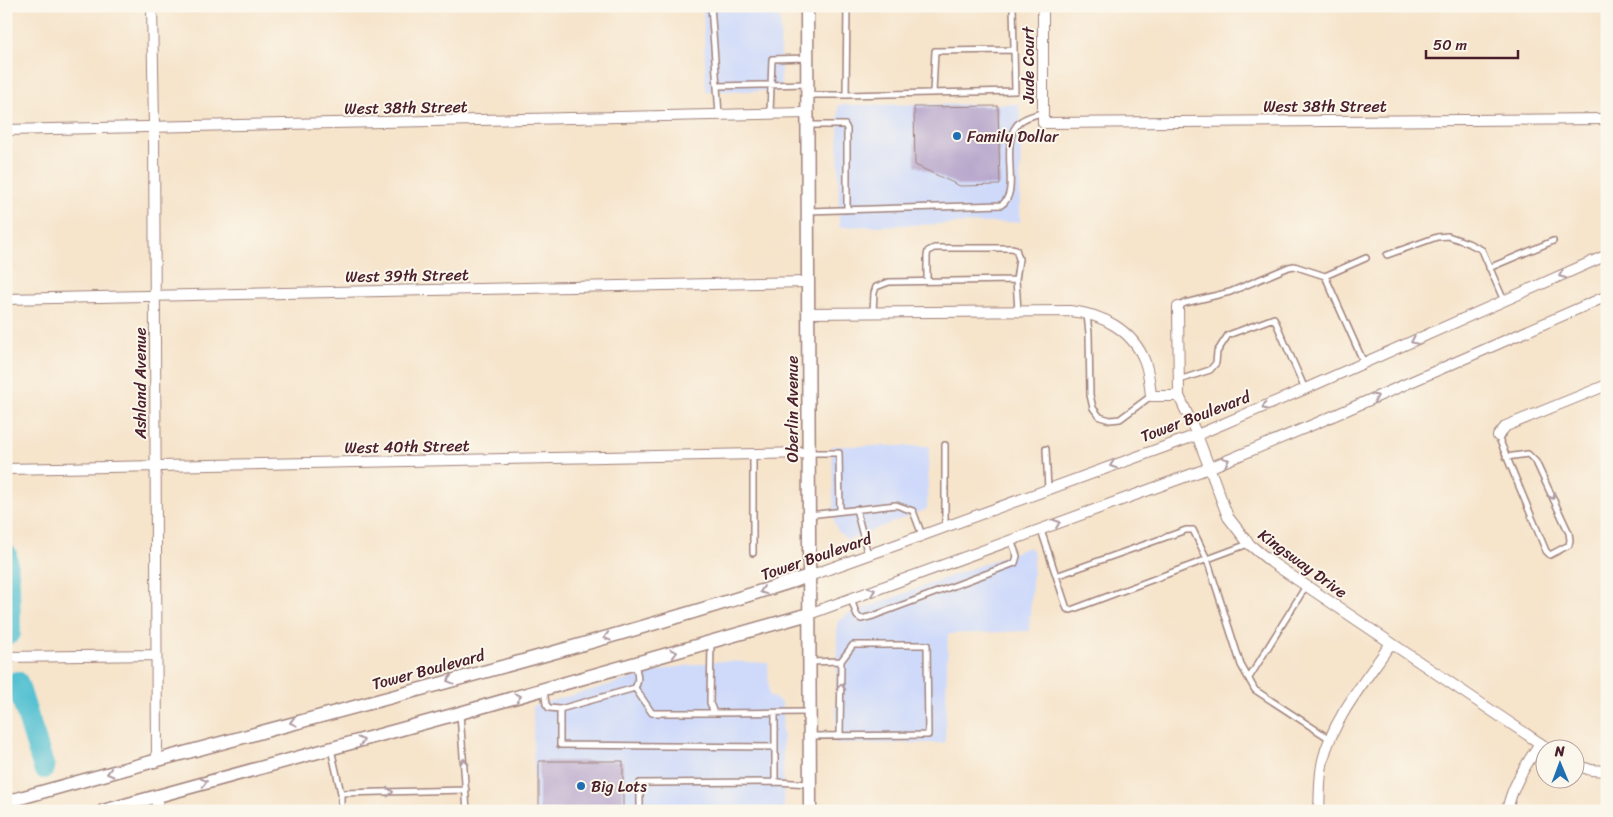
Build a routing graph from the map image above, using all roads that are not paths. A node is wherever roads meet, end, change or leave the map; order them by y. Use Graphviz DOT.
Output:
graph roads {
  1 [pos="152,6"];
  2 [pos="711,6"];
  3 [pos="807,6"];
  4 [pos="847,6"];
  5 [pos="1013,6"];
  6 [pos="1043,6"];
  7 [pos="1014,50"];
  8 [pos="807,58"];
  9 [pos="771,85"];
  10 [pos="717,86"];
  11 [pos="807,90"];
  12 [pos="933,93"];
  13 [pos="846,95"];
  14 [pos="770,114"];
  15 [pos="719,115"];
  16 [pos="1043,118"];
  17 [pos="807,119"];
  18 [pos="1607,119"];
  19 [pos="154,127"];
  20 [pos="6,130"];
  21 [pos="847,210"];
  22 [pos="808,211"];
  23 [pos="1553,241"];
  24 [pos="1387,255"];
  25 [pos="1607,255"];
  26 [pos="1366,258"];
  27 [pos="1489,268"];
  28 [pos="1324,276"];
  29 [pos="1016,280"];
  30 [pos="927,281"];
  31 [pos="808,282"];
  32 [pos="155,296"];
  33 [pos="1607,296"];
  34 [pos="6,299"];
  35 [pos="1504,301"];
  36 [pos="1178,307"];
  37 [pos="1018,311"];
  38 [pos="873,312"];
  39 [pos="1087,312"];
  40 [pos="808,313"];
  41 [pos="1364,363"];
  42 [pos="1179,380"];
  43 [pos="1607,385"];
  44 [pos="1305,389"];
  45 [pos="1151,396"];
  46 [pos="1179,396"];
  47 [pos="1197,435"];
  48 [pos="1498,436"];
  49 [pos="945,445"];
  50 [pos="1046,449"];
  51 [pos="809,453"];
  52 [pos="753,454"];
  53 [pos="1506,457"];
  54 [pos="155,465"];
  55 [pos="1208,468"];
  56 [pos="6,469"];
  57 [pos="1048,489"];
  58 [pos="856,510"];
  59 [pos="840,511"];
  60 [pos="809,515"];
  61 [pos="945,527"];
  62 [pos="1040,529"];
  63 [pos="922,536"];
  64 [pos="1011,540"];
  65 [pos="1249,544"];
  66 [pos="754,553"];
  67 [pos="868,555"];
  68 [pos="1206,559"];
  69 [pos="809,576"];
  70 [pos="1056,576"];
  71 [pos="1306,586"];
  72 [pos="851,599"];
  73 [pos="810,614"];
  74 [pos="711,642"];
  75 [pos="1391,643"];
  76 [pos="156,655"];
  77 [pos="6,658"];
  78 [pos="841,661"];
  79 [pos="809,662"];
  80 [pos="635,664"];
  81 [pos="1249,678"];
  82 [pos="635,688"];
  83 [pos="544,690"];
  84 [pos="560,709"];
  85 [pos="809,712"];
  86 [pos="460,713"];
  87 [pos="714,713"];
  88 [pos="775,713"];
  89 [pos="810,736"];
  90 [pos="840,736"];
  91 [pos="1330,739"];
  92 [pos="1536,740"];
  93 [pos="775,747"];
  94 [pos="331,749"];
  95 [pos="1536,749"];
  96 [pos="157,759"];
  97 [pos="1586,769"];
  98 [pos="1607,771"];
  99 [pos="777,782"];
  100 [pos="810,784"];
  101 [pos="466,790"];
  102 [pos="341,793"];
  103 [pos="157,796"];
  104 [pos="6,802"];
  105 [pos="103,811"];
  106 [pos="157,811"];
  107 [pos="341,811"];
  108 [pos="467,811"];
  109 [pos="640,811"];
  110 [pos="810,811"];
  111 [pos="1320,811"];
  112 [pos="1507,811"];
  1 -- 19 [label="street, Ashland Avenue"];
  2 -- 10 [label="lane"];
  3 -- 8 [label="street, Oberlin Avenue"];
  4 -- 13 [label="lane"];
  5 -- 7 [label="lane"];
  6 -- 16 [label="street, Jude Court"];
  7 -- 12 [label="lane"];
  7 -- 12 [label="lane"];
  8 -- 9 [label="lane"];
  8 -- 11 [label="street, Oberlin Avenue"];
  9 -- 10 [label="lane"];
  9 -- 11 [label="lane"];
  9 -- 14 [label="lane"];
  10 -- 15 [label="lane"];
  11 -- 13 [label="lane"];
  11 -- 17 [label="street, Oberlin Avenue"];
  12 -- 13 [label="lane"];
  14 -- 15 [label="street, West 38th Street"];
  14 -- 17 [label="street, West 38th Street"];
  15 -- 19 [label="street, West 38th Street"];
  16 -- 18 [label="street, West 38th Street"];
  16 -- 21 [label="lane"];
  17 -- 21 [label="lane"];
  17 -- 22 [label="street, Oberlin Avenue"];
  19 -- 20 [label="street, West 38th Street"];
  19 -- 32 [label="street, Ashland Avenue"];
  21 -- 22 [label="lane"];
  22 -- 31 [label="street, Oberlin Avenue"];
  23 -- 27 [label="lane"];
  24 -- 27 [label="lane"];
  25 -- 35 [label="street, Tower Boulevard, one-way"];
  26 -- 28 [label="lane"];
  27 -- 35 [label="lane"];
  28 -- 36 [label="lane"];
  28 -- 41 [label="lane"];
  29 -- 30 [label="lane"];
  29 -- 30 [label="lane"];
  29 -- 37 [label="lane"];
  30 -- 38 [label="lane"];
  31 -- 32 [label="street, West 39th Street"];
  31 -- 40 [label="street, Oberlin Avenue"];
  32 -- 34 [label="street, West 39th Street"];
  32 -- 54 [label="street, Ashland Avenue"];
  55 -- 33 [label="street, one-way"];
  35 -- 41 [label="street, Tower Boulevard, one-way"];
  36 -- 42 [label="street, Kingsway Drive"];
  37 -- 38 [label="street"];
  37 -- 39 [label="street"];
  38 -- 40 [label="street"];
  39 -- 45 [label="street"];
  39 -- 45 [label="lane"];
  40 -- 51 [label="street, Oberlin Avenue"];
  41 -- 44 [label="street, Tower Boulevard"];
  42 -- 44 [label="lane"];
  42 -- 46 [label="street, Kingsway Drive"];
  43 -- 48 [label="street"];
  44 -- 47 [label="street, Tower Boulevard, one-way"];
  45 -- 46 [label="street"];
  46 -- 47 [label="street, Kingsway Drive"];
  47 -- 55 [label="street, Kingsway Drive"];
  47 -- 57 [label="street, Tower Boulevard, one-way"];
  48 -- 53 [label="lane"];
  49 -- 61 [label="lane"];
  50 -- 57 [label="lane"];
  51 -- 52 [label="street, West 40th Street"];
  51 -- 59 [label="lane"];
  51 -- 60 [label="street, Oberlin Avenue"];
  52 -- 54 [label="street, West 40th Street"];
  52 -- 66 [label="lane"];
  53 -- 53 [label="lane, one-way"];
  54 -- 56 [label="street, West 40th Street"];
  54 -- 76 [label="street, Ashland Avenue"];
  62 -- 55 [label="street, one-way"];
  55 -- 65 [label="street, Kingsway Drive"];
  57 -- 61 [label="street, Tower Boulevard"];
  58 -- 59 [label="lane"];
  58 -- 63 [label="lane"];
  58 -- 67 [label="lane"];
  59 -- 60 [label="lane"];
  60 -- 69 [label="street, Oberlin Avenue"];
  61 -- 63 [label="street, Tower Boulevard"];
  62 -- 64 [label="street"];
  62 -- 70 [label="lane"];
  63 -- 67 [label="street, Tower Boulevard"];
  72 -- 64 [label="street, one-way"];
  64 -- 72 [label="lane"];
  65 -- 68 [label="lane"];
  65 -- 71 [label="street, Kingsway Drive"];
  67 -- 69 [label="street, Tower Boulevard"];
  68 -- 70 [label="lane"];
  68 -- 70 [label="lane"];
  68 -- 81 [label="lane"];
  69 -- 73 [label="street, Oberlin Avenue"];
  69 -- 96 [label="street, Tower Boulevard, one-way"];
  71 -- 75 [label="street, Kingsway Drive"];
  71 -- 81 [label="lane"];
  72 -- 73 [label="street"];
  73 -- 74 [label="street"];
  73 -- 79 [label="street, Oberlin Avenue"];
  80 -- 74 [label="street, one-way"];
  74 -- 87 [label="lane"];
  75 -- 91 [label="street"];
  75 -- 92 [label="street, Kingsway Drive"];
  76 -- 77 [label="street"];
  76 -- 96 [label="street, Ashland Avenue"];
  78 -- 79 [label="lane"];
  90 -- 78 [label="lane, one-way"];
  78 -- 90 [label="lane"];
  79 -- 85 [label="street, Oberlin Avenue"];
  80 -- 82 [label="lane"];
  80 -- 83 [label="street"];
  81 -- 91 [label="lane"];
  82 -- 84 [label="lane"];
  82 -- 87 [label="lane"];
  83 -- 84 [label="lane"];
  86 -- 83 [label="street, one-way"];
  84 -- 93 [label="lane"];
  85 -- 88 [label="lane"];
  85 -- 89 [label="street, Oberlin Avenue"];
  94 -- 86 [label="street, one-way"];
  101 -- 86 [label="lane, one-way"];
  87 -- 88 [label="lane"];
  88 -- 93 [label="lane"];
  89 -- 90 [label="lane"];
  89 -- 100 [label="street, Oberlin Avenue"];
  91 -- 111 [label="street"];
  93 -- 99 [label="lane"];
  94 -- 102 [label="lane"];
  103 -- 94 [label="street, one-way"];
  95 -- 112 [label="street"];
  96 -- 104 [label="street, Tower Boulevard, one-way"];
  97 -- 98 [label="street"];
  99 -- 100 [label="lane"];
  99 -- 109 [label="lane"];
  100 -- 110 [label="street, Oberlin Avenue"];
  102 -- 101 [label="lane, one-way"];
  101 -- 108 [label="lane"];
  102 -- 107 [label="lane"];
  103 -- 105 [label="street"];
  103 -- 106 [label="street"];
}
